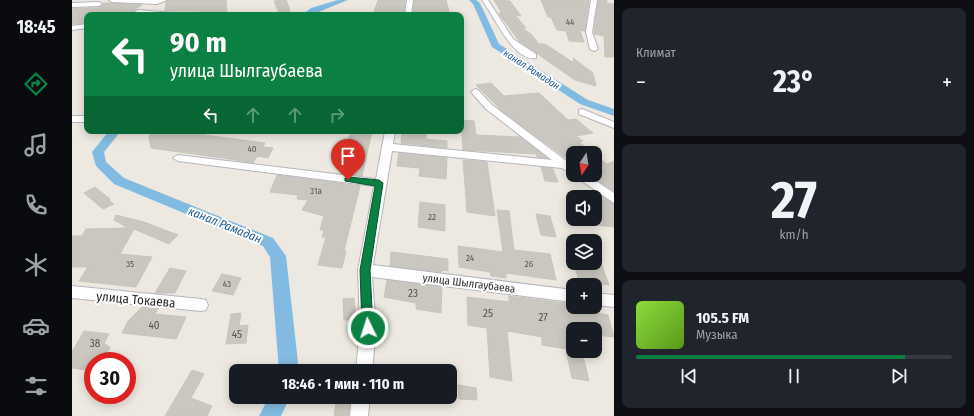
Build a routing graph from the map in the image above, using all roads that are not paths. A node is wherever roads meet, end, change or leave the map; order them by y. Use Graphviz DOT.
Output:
graph roads {
  1 [pos="112,0"];
  2 [pos="164,0"];
  3 [pos="410,0"];
  4 [pos="485,0"];
  5 [pos="594,0"];
  6 [pos="141,2"];
  7 [pos="72,4"];
  8 [pos="99,4"];
  9 [pos="133,12"];
  10 [pos="408,12"];
  11 [pos="84,26"];
  12 [pos="72,28"];
  13 [pos="594,49"];
  14 [pos="533,56"];
  15 [pos="475,92"];
  16 [pos="582,112"];
  17 [pos="72,119"];
  18 [pos="84,119"];
  19 [pos="614,125"];
  20 [pos="389,134"];
  21 [pos="387,147"];
  22 [pos="178,158"];
  23 [pos="566,166"];
  24 [pos="566,168"];
  25 [pos="590,182"];
  26 [pos="379,183"];
  27 [pos="613,197"];
  28 [pos="365,270"];
  29 [pos="72,292"];
  30 [pos="566,295"];
  31 [pos="602,300"];
  32 [pos="614,301"];
  33 [pos="201,305"];
  34 [pos="365,364"];
  35 [pos="360,404"];
  36 [pos="359,416"];
  1 -- 6 [label="street"];
  2 -- 6 [label="street"];
  3 -- 10 [label="street"];
  4 -- 14 [label="street"];
  5 -- 13 [label="street"];
  6 -- 9 [label="street"];
  7 -- 8 [label="street"];
  11 -- 12 [label="street"];
  15 -- 23 [label="street"];
  16 -- 19 [label="street"];
  17 -- 18 [label="street"];
  20 -- 21 [label="street"];
  21 -- 24 [label="street"];
  21 -- 26 [label="street"];
  22 -- 26 [label="street"];
  25 -- 27 [label="street"];
  26 -- 28 [label="street"];
  28 -- 30 [label="street, улица Шылгаубаева"];
  28 -- 34 [label="street"];
  29 -- 33 [label="street, улица Токаева"];
  31 -- 32 [label="street"];
  35 -- 36 [label="street"];
}
